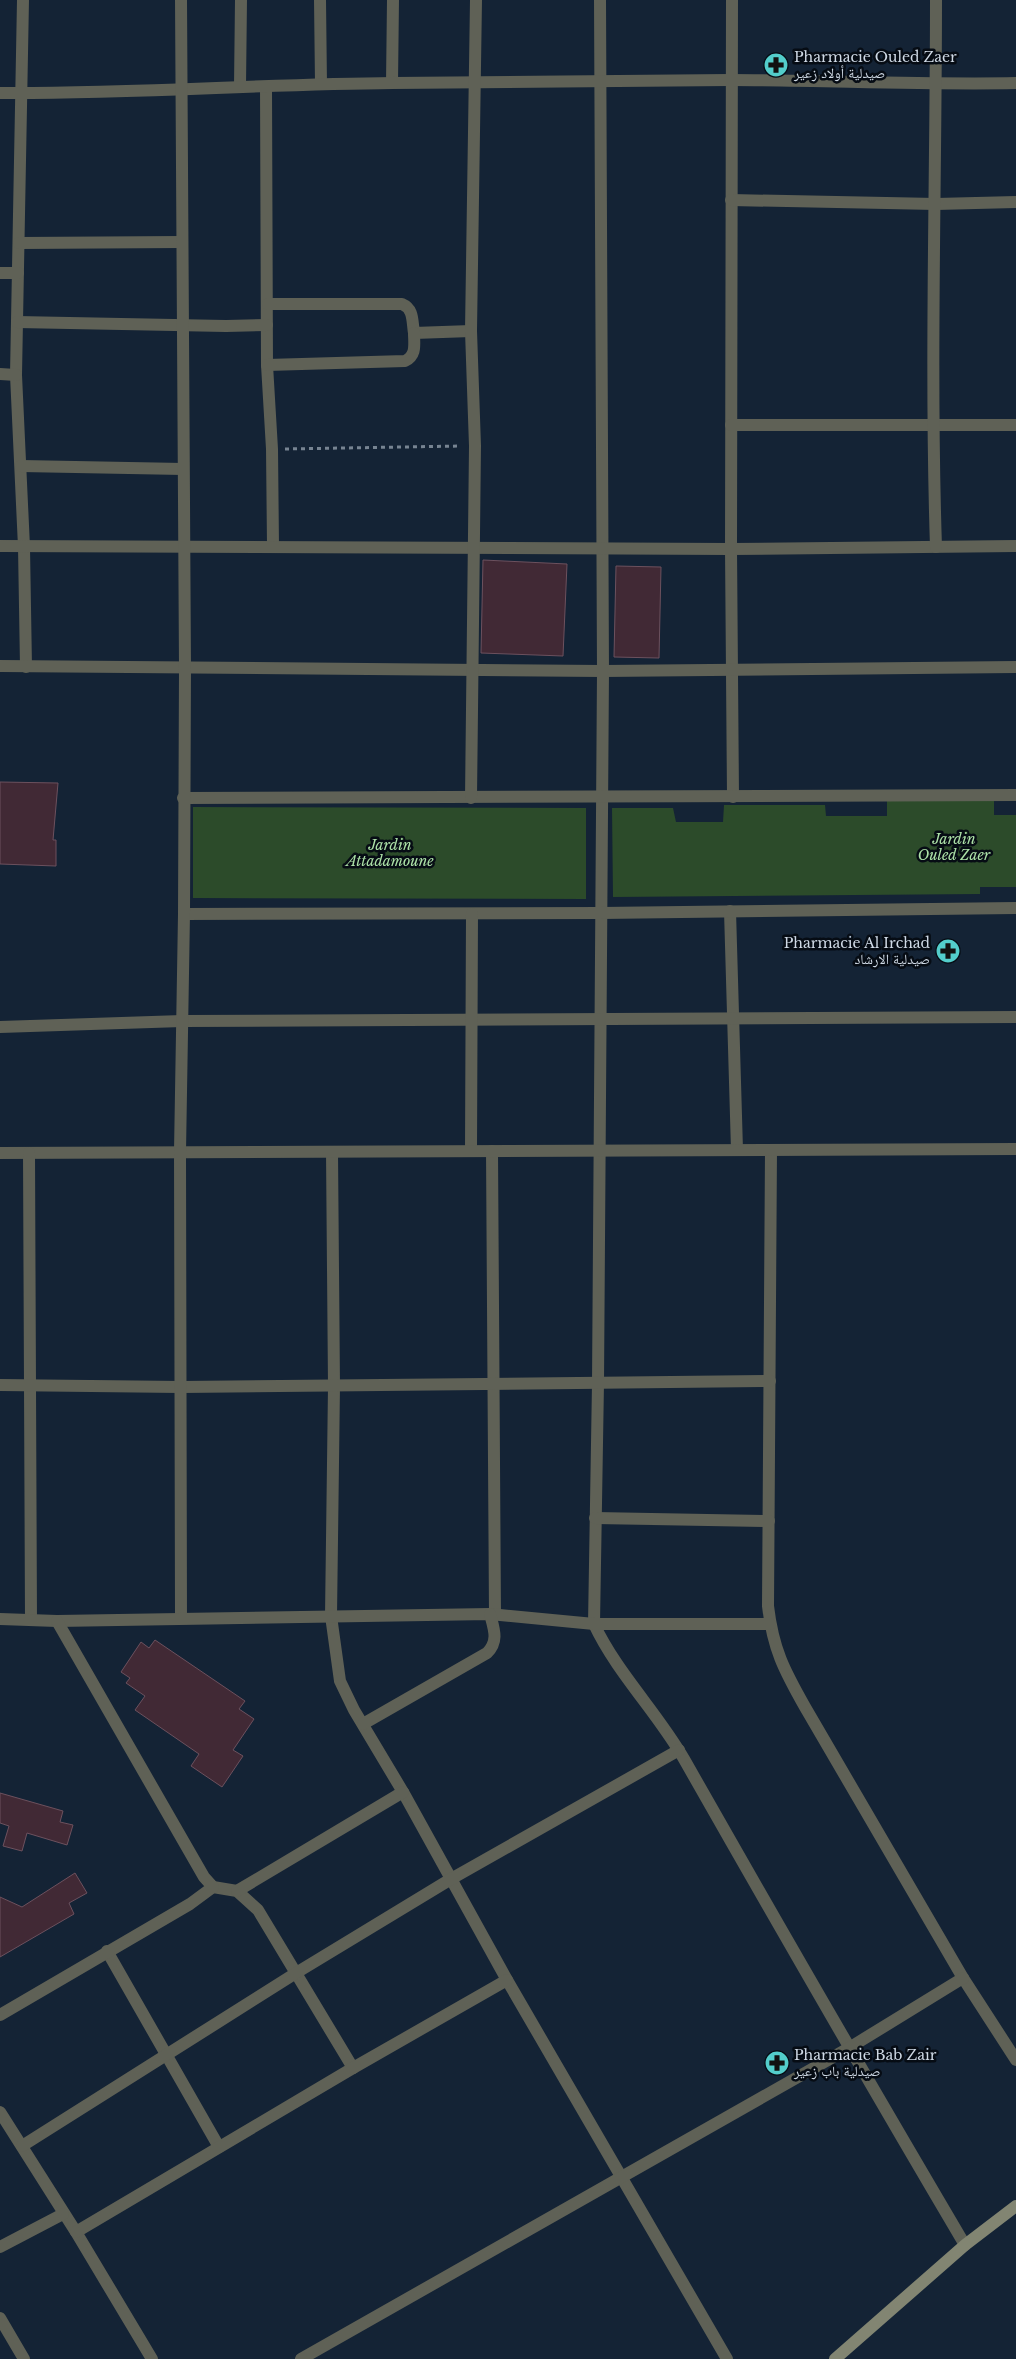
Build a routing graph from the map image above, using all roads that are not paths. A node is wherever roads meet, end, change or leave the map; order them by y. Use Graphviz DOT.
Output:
graph roads {
  1 [pos="23,0"];
  2 [pos="181,0"];
  3 [pos="241,0"];
  4 [pos="320,0"];
  5 [pos="392,0"];
  6 [pos="476,0"];
  7 [pos="600,0"];
  8 [pos="732,0"];
  9 [pos="936,0"];
  10 [pos="731,80"];
  11 [pos="600,82"];
  12 [pos="475,83"];
  13 [pos="1016,83"];
  14 [pos="321,84"];
  15 [pos="392,84"];
  16 [pos="936,84"];
  17 [pos="240,86"];
  18 [pos="266,87"];
  19 [pos="182,91"];
  20 [pos="0,93"];
  21 [pos="22,93"];
  22 [pos="731,200"];
  23 [pos="1016,202"];
  24 [pos="936,204"];
  25 [pos="182,242"];
  26 [pos="19,243"];
  27 [pos="0,273"];
  28 [pos="18,273"];
  29 [pos="268,304"];
  30 [pos="17,322"];
  31 [pos="182,324"];
  32 [pos="267,325"];
  33 [pos="471,331"];
  34 [pos="414,333"];
  35 [pos="267,365"];
  36 [pos="0,374"];
  37 [pos="16,375"];
  38 [pos="932,423"];
  39 [pos="731,425"];
  40 [pos="1016,425"];
  41 [pos="21,466"];
  42 [pos="183,469"];
  43 [pos="0,546"];
  44 [pos="24,546"];
  45 [pos="273,546"];
  46 [pos="474,546"];
  47 [pos="1016,546"];
  48 [pos="936,547"];
  49 [pos="183,548"];
  50 [pos="602,548"];
  51 [pos="731,548"];
  52 [pos="0,666"];
  53 [pos="26,666"];
  54 [pos="1016,667"];
  55 [pos="185,668"];
  56 [pos="473,670"];
  57 [pos="732,670"];
  58 [pos="603,671"];
  59 [pos="1016,795"];
  60 [pos="733,797"];
  61 [pos="183,798"];
  62 [pos="471,798"];
  63 [pos="601,798"];
  64 [pos="1016,908"];
  65 [pos="730,911"];
  66 [pos="601,913"];
  67 [pos="184,914"];
  68 [pos="472,914"];
  69 [pos="1016,1017"];
  70 [pos="732,1018"];
  71 [pos="601,1019"];
  72 [pos="182,1020"];
  73 [pos="471,1020"];
  74 [pos="0,1027"];
  75 [pos="1016,1149"];
  76 [pos="600,1150"];
  77 [pos="737,1150"];
  78 [pos="771,1150"];
  79 [pos="471,1151"];
  80 [pos="492,1151"];
  81 [pos="180,1152"];
  82 [pos="332,1152"];
  83 [pos="0,1153"];
  84 [pos="29,1153"];
  85 [pos="770,1381"];
  86 [pos="598,1383"];
  87 [pos="494,1384"];
  88 [pos="32,1385"];
  89 [pos="0,1386"];
  90 [pos="334,1386"];
  91 [pos="181,1387"];
  92 [pos="596,1518"];
  93 [pos="769,1521"];
  94 [pos="493,1615"];
  95 [pos="331,1616"];
  96 [pos="181,1618"];
  97 [pos="0,1619"];
  98 [pos="31,1620"];
  99 [pos="56,1622"];
  100 [pos="594,1624"];
  101 [pos="770,1624"];
  102 [pos="363,1724"];
  103 [pos="678,1750"];
  104 [pos="402,1792"];
  105 [pos="451,1879"];
  106 [pos="213,1887"];
  107 [pos="237,1891"];
  108 [pos="107,1951"];
  109 [pos="296,1973"];
  110 [pos="963,1978"];
  111 [pos="507,1980"];
  112 [pos="0,2014"];
  113 [pos="849,2048"];
  114 [pos="166,2055"];
  115 [pos="1016,2060"];
  116 [pos="353,2068"];
  117 [pos="0,2112"];
  118 [pos="22,2146"];
  119 [pos="219,2147"];
  120 [pos="622,2176"];
  121 [pos="1016,2206"];
  122 [pos="64,2214"];
  123 [pos="76,2232"];
  124 [pos="965,2245"];
  125 [pos="0,2247"];
  126 [pos="0,2318"];
  127 [pos="24,2359"];
  128 [pos="152,2359"];
  129 [pos="301,2359"];
  130 [pos="727,2359"];
  131 [pos="835,2359"];
  1 -- 21 [label="street"];
  2 -- 19 [label="street"];
  3 -- 17 [label="street"];
  4 -- 14 [label="street"];
  5 -- 15 [label="street"];
  6 -- 12 [label="street"];
  7 -- 11 [label="street"];
  8 -- 10 [label="street"];
  9 -- 16 [label="street"];
  10 -- 11 [label="street"];
  10 -- 16 [label="street"];
  10 -- 22 [label="street"];
  11 -- 12 [label="street"];
  11 -- 50 [label="street"];
  12 -- 15 [label="street"];
  12 -- 33 [label="street"];
  13 -- 16 [label="street"];
  14 -- 15 [label="street"];
  14 -- 18 [label="street"];
  16 -- 24 [label="street"];
  17 -- 18 [label="street"];
  17 -- 19 [label="street"];
  18 -- 29 [label="street"];
  19 -- 21 [label="street"];
  19 -- 25 [label="street"];
  20 -- 21 [label="street"];
  21 -- 26 [label="street"];
  22 -- 24 [label="street"];
  22 -- 39 [label="street"];
  23 -- 24 [label="street"];
  24 -- 38 [label="street"];
  25 -- 26 [label="street"];
  25 -- 31 [label="street"];
  26 -- 28 [label="street"];
  27 -- 28 [label="street"];
  28 -- 30 [label="street"];
  29 -- 32 [label="street"];
  29 -- 34 [label="street"];
  30 -- 31 [label="street"];
  30 -- 37 [label="street"];
  31 -- 32 [label="street"];
  31 -- 42 [label="street"];
  32 -- 35 [label="street"];
  33 -- 34 [label="street"];
  33 -- 46 [label="street"];
  34 -- 35 [label="street"];
  35 -- 45 [label="street"];
  36 -- 37 [label="street"];
  37 -- 41 [label="street"];
  38 -- 39 [label="street"];
  38 -- 40 [label="street"];
  38 -- 48 [label="street"];
  39 -- 51 [label="street"];
  41 -- 42 [label="street"];
  41 -- 44 [label="street"];
  42 -- 49 [label="street"];
  43 -- 44 [label="street"];
  44 -- 49 [label="street"];
  44 -- 53 [label="street"];
  45 -- 46 [label="street"];
  45 -- 49 [label="street"];
  46 -- 50 [label="street"];
  46 -- 56 [label="street"];
  47 -- 48 [label="street"];
  48 -- 51 [label="street"];
  49 -- 55 [label="street"];
  50 -- 51 [label="street"];
  50 -- 58 [label="street"];
  51 -- 57 [label="street"];
  52 -- 53 [label="street"];
  53 -- 55 [label="street"];
  54 -- 57 [label="street"];
  55 -- 56 [label="street"];
  55 -- 61 [label="street"];
  56 -- 58 [label="street"];
  56 -- 62 [label="street"];
  57 -- 58 [label="street"];
  57 -- 60 [label="street"];
  58 -- 63 [label="street"];
  59 -- 60 [label="street"];
  60 -- 63 [label="street"];
  61 -- 62 [label="street"];
  61 -- 67 [label="street"];
  62 -- 63 [label="street"];
  63 -- 66 [label="street"];
  64 -- 65 [label="street"];
  65 -- 66 [label="street"];
  65 -- 70 [label="street"];
  66 -- 68 [label="street"];
  66 -- 71 [label="street"];
  67 -- 68 [label="street"];
  67 -- 72 [label="street"];
  68 -- 73 [label="street"];
  69 -- 70 [label="street"];
  70 -- 71 [label="street"];
  70 -- 77 [label="street"];
  71 -- 73 [label="street"];
  71 -- 76 [label="street"];
  72 -- 73 [label="street"];
  72 -- 74 [label="street"];
  72 -- 81 [label="street"];
  73 -- 79 [label="street"];
  75 -- 78 [label="street"];
  76 -- 77 [label="street"];
  76 -- 80 [label="street"];
  76 -- 86 [label="street"];
  77 -- 78 [label="street"];
  78 -- 85 [label="street"];
  79 -- 80 [label="street"];
  79 -- 82 [label="street"];
  80 -- 87 [label="street"];
  81 -- 82 [label="street"];
  81 -- 84 [label="street"];
  81 -- 91 [label="street"];
  82 -- 90 [label="street"];
  83 -- 84 [label="street"];
  84 -- 88 [label="street"];
  85 -- 86 [label="street"];
  85 -- 93 [label="street"];
  86 -- 87 [label="street"];
  86 -- 92 [label="street"];
  87 -- 90 [label="street"];
  87 -- 94 [label="street"];
  88 -- 89 [label="street"];
  88 -- 91 [label="street"];
  88 -- 98 [label="street"];
  90 -- 91 [label="street"];
  90 -- 95 [label="street"];
  91 -- 96 [label="street"];
  92 -- 93 [label="street"];
  92 -- 100 [label="street"];
  93 -- 101 [label="street"];
  94 -- 95 [label="street"];
  94 -- 100 [label="street"];
  94 -- 102 [label="street"];
  95 -- 96 [label="street"];
  95 -- 102 [label="street"];
  96 -- 99 [label="street"];
  97 -- 98 [label="street"];
  98 -- 99 [label="street"];
  99 -- 106 [label="street"];
  100 -- 101 [label="street"];
  100 -- 103 [label="street"];
  101 -- 110 [label="street"];
  102 -- 104 [label="street"];
  103 -- 105 [label="street"];
  103 -- 113 [label="street"];
  104 -- 105 [label="street"];
  104 -- 107 [label="street"];
  105 -- 109 [label="street"];
  105 -- 111 [label="street"];
  106 -- 107 [label="street"];
  106 -- 108 [label="street"];
  107 -- 109 [label="street"];
  108 -- 112 [label="street"];
  108 -- 114 [label="street"];
  109 -- 114 [label="street"];
  109 -- 116 [label="street"];
  110 -- 113 [label="street"];
  110 -- 115 [label="street"];
  111 -- 116 [label="street"];
  111 -- 120 [label="street"];
  113 -- 120 [label="street"];
  113 -- 124 [label="street"];
  114 -- 118 [label="street"];
  114 -- 119 [label="street"];
  116 -- 119 [label="street"];
  117 -- 118 [label="street"];
  118 -- 122 [label="street"];
  119 -- 123 [label="street"];
  120 -- 129 [label="street"];
  120 -- 130 [label="street"];
  121 -- 124 [label="main road"];
  122 -- 123 [label="street"];
  122 -- 125 [label="street"];
  123 -- 128 [label="street"];
  124 -- 131 [label="main road"];
  126 -- 127 [label="street"];
}
